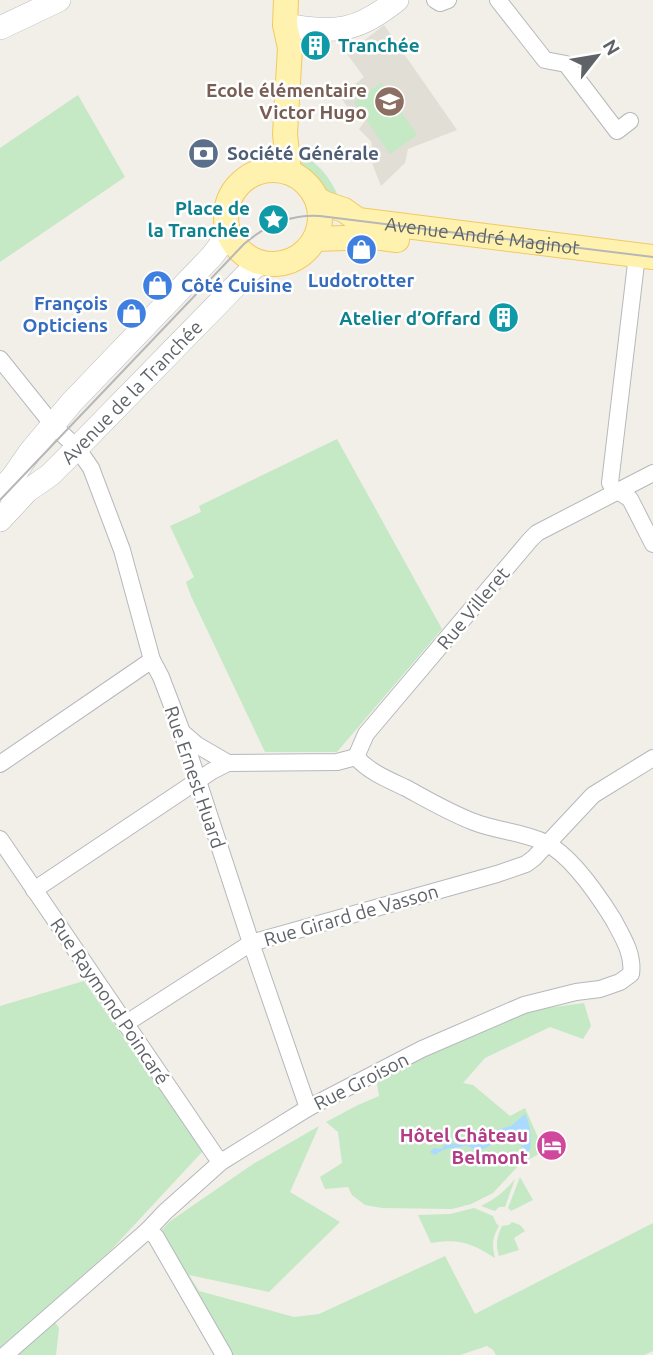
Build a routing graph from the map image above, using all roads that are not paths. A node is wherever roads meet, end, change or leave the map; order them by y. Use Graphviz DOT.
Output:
graph roads {
  1 [pos="60,0"];
  2 [pos="286,0"];
  3 [pos="397,0"];
  4 [pos="435,0"];
  5 [pos="448,0"];
  6 [pos="498,0"];
  7 [pos="285,25"];
  8 [pos="0,28"];
  9 [pos="630,121"];
  10 [pos="262,170"];
  11 [pos="289,172"];
  12 [pos="317,199"];
  13 [pos="227,232"];
  14 [pos="314,239"];
  15 [pos="262,263"];
  16 [pos="645,263"];
  17 [pos="0,359"];
  18 [pos="53,425"];
  19 [pos="77,448"];
  20 [pos="653,473"];
  21 [pos="0,491"];
  22 [pos="617,491"];
  23 [pos="0,520"];
  24 [pos="653,544"];
  25 [pos="152,660"];
  26 [pos="182,732"];
  27 [pos="356,757"];
  28 [pos="651,759"];
  29 [pos="228,762"];
  30 [pos="0,764"];
  31 [pos="197,782"];
  32 [pos="0,839"];
  33 [pos="546,844"];
  34 [pos="34,890"];
  35 [pos="251,943"];
  36 [pos="125,1024"];
  37 [pos="308,1108"];
  38 [pos="221,1162"];
  39 [pos="148,1230"];
  40 [pos="5,1355"];
  41 [pos="224,1355"];
  1 -- 8 [label="main road"];
  2 -- 7 [label="main road"];
  3 -- 7 [label="main road"];
  4 -- 5 [label="street"];
  6 -- 9 [label="street"];
  7 -- 10 [label="main road"];
  7 -- 11 [label="main road"];
  10 -- 11 [label="main road"];
  10 -- 13 [label="main road"];
  11 -- 12 [label="main road"];
  12 -- 14 [label="main road"];
  12 -- 16 [label="main road, Avenue André Maginot"];
  13 -- 15 [label="main road"];
  13 -- 18 [label="main road, Avenue de la Tranchée"];
  14 -- 15 [label="main road"];
  14 -- 16 [label="main road, Avenue André Maginot"];
  15 -- 19 [label="main road, Avenue de la Tranchée"];
  16 -- 22 [label="street"];
  17 -- 18 [label="street, Rue Ernest Huard"];
  18 -- 19 [label="street, Rue Ernest Huard"];
  18 -- 21 [label="main road, Avenue de la Tranchée"];
  19 -- 23 [label="main road, Avenue de la Tranchée"];
  19 -- 25 [label="street, Rue Ernest Huard"];
  20 -- 22 [label="street, Rue Villeret"];
  22 -- 24 [label="street"];
  22 -- 27 [label="street, Rue Villeret"];
  25 -- 26 [label="street, Rue Ernest Huard"];
  25 -- 30 [label="street"];
  26 -- 29 [label="street"];
  26 -- 31 [label="street, Rue Ernest Huard"];
  27 -- 29 [label="street"];
  27 -- 33 [label="street"];
  28 -- 33 [label="street, Rue Girard de Vasson"];
  29 -- 31 [label="street"];
  31 -- 34 [label="street"];
  31 -- 35 [label="street, Rue Ernest Huard"];
  32 -- 34 [label="street, Rue Raymond Poincaré"];
  33 -- 35 [label="street, Rue Girard de Vasson"];
  33 -- 37 [label="street, Rue Groison"];
  34 -- 36 [label="street, Rue Raymond Poincaré"];
  35 -- 36 [label="street, Rue Girard de Vasson"];
  35 -- 37 [label="street, Rue Ernest Huard"];
  36 -- 38 [label="street, Rue Raymond Poincaré"];
  37 -- 38 [label="street, Rue Groison"];
  38 -- 39 [label="street, Rue Groison"];
  39 -- 40 [label="street, Rue Groison"];
  39 -- 41 [label="street"];
}
